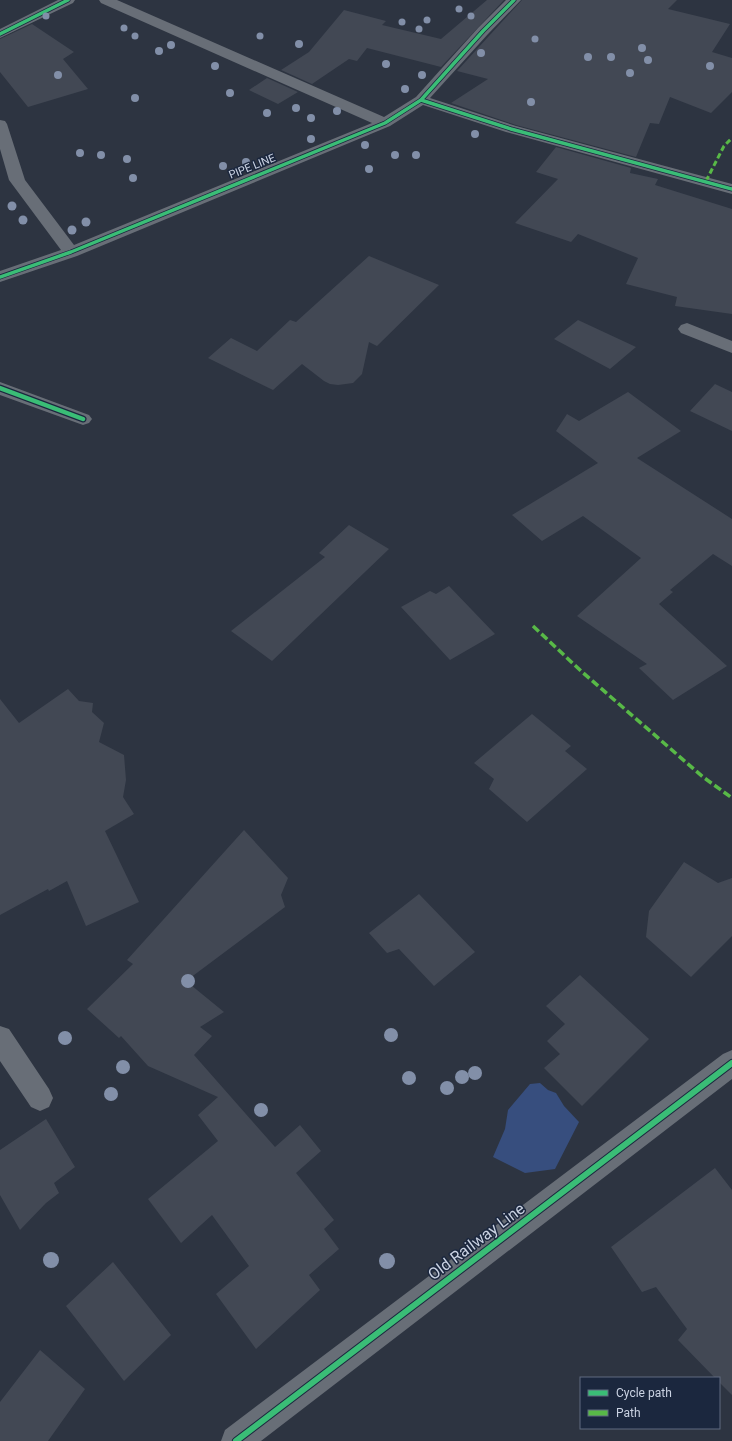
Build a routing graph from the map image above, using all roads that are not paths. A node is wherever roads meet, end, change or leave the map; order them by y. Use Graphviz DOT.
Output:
graph roads {
  1 [pos="68,0"];
  2 [pos="106,0"];
  3 [pos="514,0"];
  4 [pos="0,34"];
  5 [pos="421,100"];
  6 [pos="385,123"];
  7 [pos="0,124"];
  8 [pos="732,189"];
  9 [pos="71,252"];
  10 [pos="0,277"];
  11 [pos="687,329"];
  12 [pos="732,347"];
  13 [pos="0,388"];
  14 [pos="82,419"];
  15 [pos="0,1038"];
  16 [pos="732,1063"];
  17 [pos="40,1098"];
  18 [pos="236,1441"];
  1 -- 4 [label="street"];
  2 -- 6 [label="street"];
  3 -- 5 [label="street, PIPE LINE"];
  5 -- 6 [label="street, PIPE LINE"];
  5 -- 8 [label="street"];
  6 -- 9 [label="street, PIPE LINE"];
  7 -- 9 [label="street"];
  9 -- 10 [label="street, PIPE LINE"];
  11 -- 12 [label="street"];
  13 -- 14 [label="street"];
  15 -- 17 [label="street"];
  16 -- 18 [label="street, Old Railway Line"];
}
